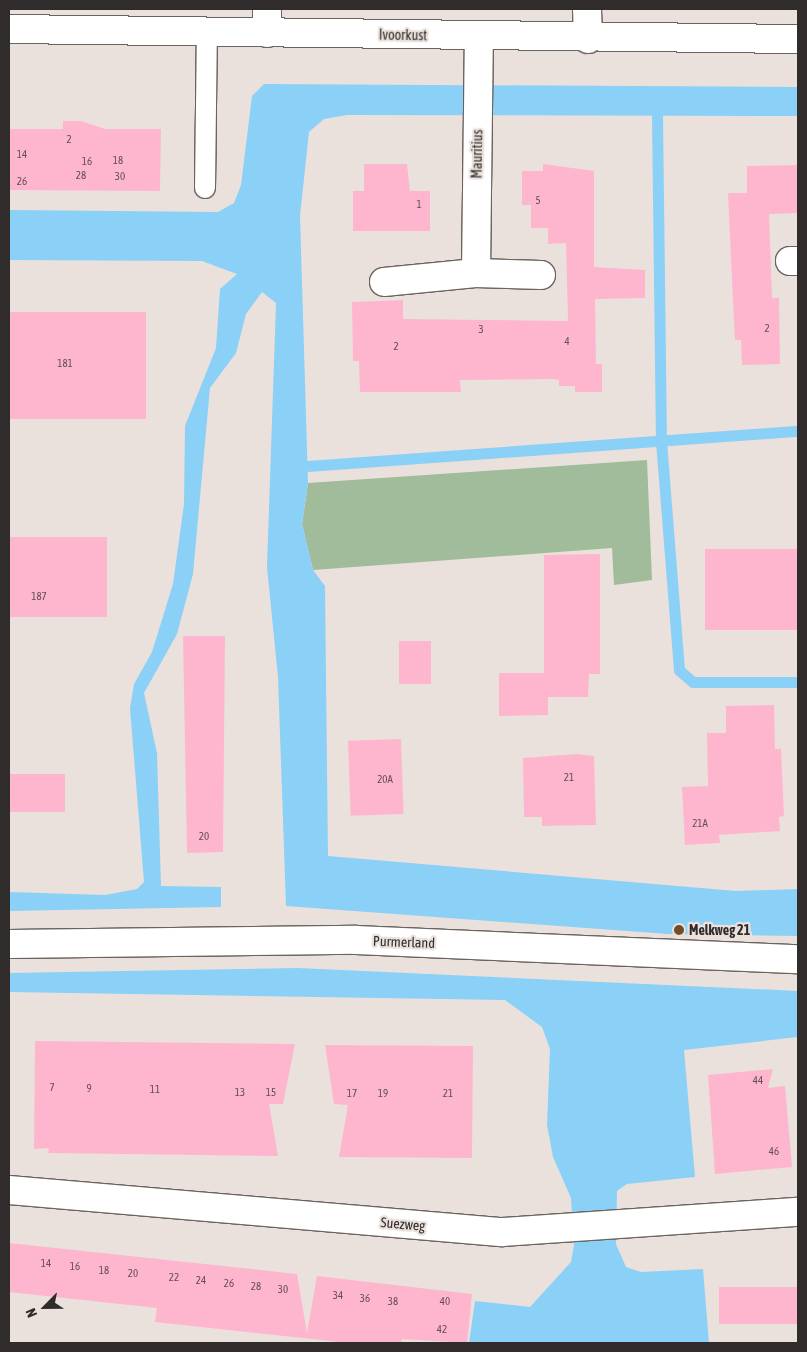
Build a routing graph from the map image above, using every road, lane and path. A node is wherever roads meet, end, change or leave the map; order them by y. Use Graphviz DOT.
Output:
graph roads {
  1 [pos="587,9"];
  2 [pos="267,21"];
  3 [pos="9,29"];
  4 [pos="207,32"];
  5 [pos="479,36"];
  6 [pos="588,39"];
  7 [pos="798,39"];
  8 [pos="205,188"];
  9 [pos="476,273"];
  10 [pos="541,275"];
  11 [pos="384,282"];
  12 [pos="9,944"];
  13 [pos="798,959"];
  14 [pos="9,1190"];
  15 [pos="798,1212"];
  1 -- 6 [label="street"];
  2 -- 4 [label="street, Ivoorkust"];
  2 -- 5 [label="street, Ivoorkust"];
  3 -- 4 [label="street, Ivoorkust"];
  4 -- 8 [label="lane"];
  5 -- 6 [label="street, Ivoorkust"];
  5 -- 9 [label="street, Mauritius"];
  6 -- 7 [label="street, Ivoorkust"];
  9 -- 10 [label="street"];
  9 -- 11 [label="street"];
  12 -- 13 [label="street, Purmerland"];
  14 -- 15 [label="street, Suezweg"];
}
